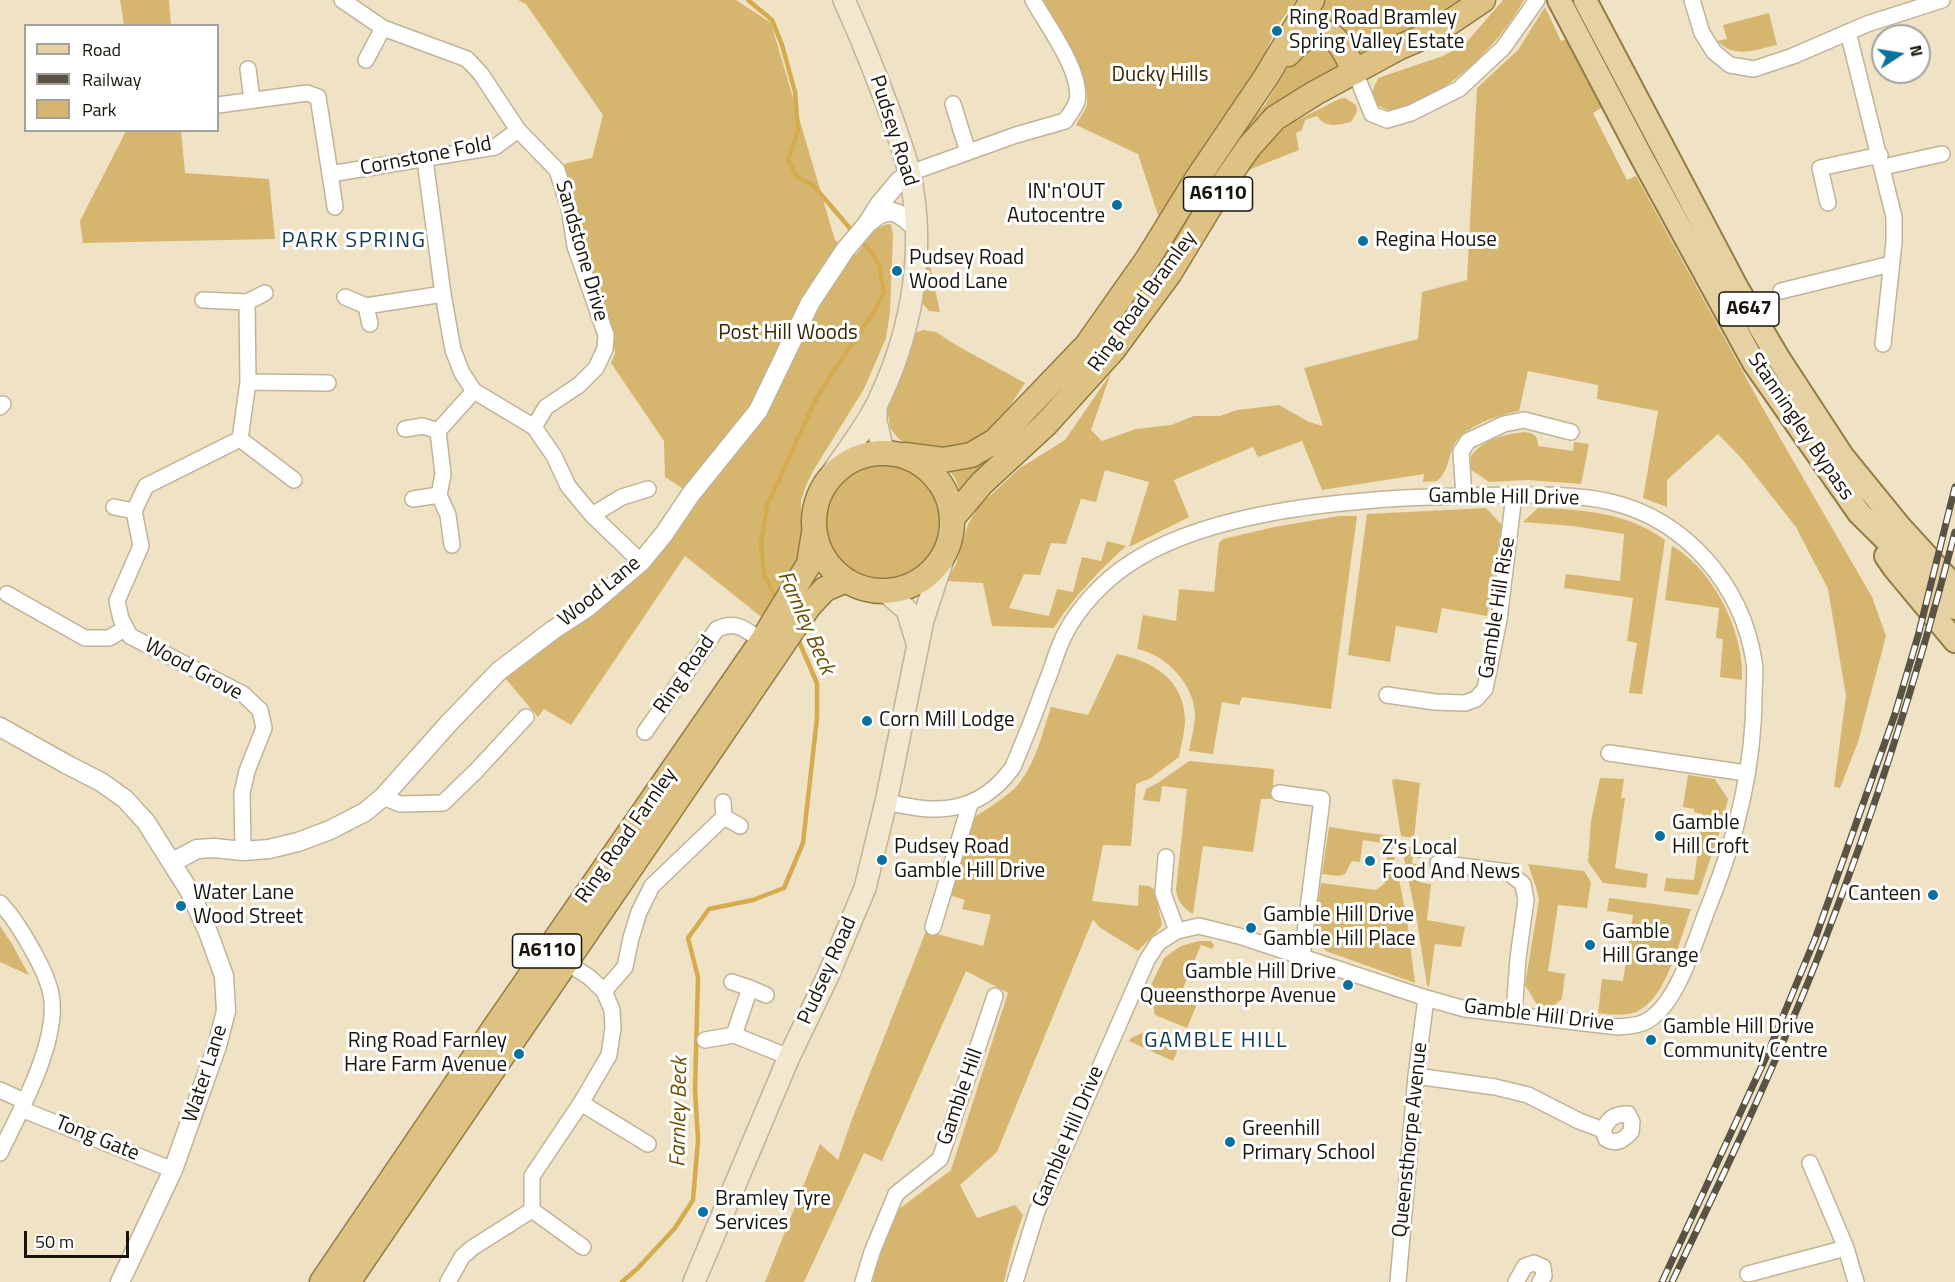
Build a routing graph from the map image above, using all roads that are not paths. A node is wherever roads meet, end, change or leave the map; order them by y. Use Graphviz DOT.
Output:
graph roads {
  1 [pos="342,0"];
  2 [pos="844,0"];
  3 [pos="1033,0"];
  4 [pos="1312,0"];
  5 [pos="1483,0"];
  6 [pos="1537,0"];
  7 [pos="1692,0"];
  8 [pos="1942,0"];
  9 [pos="1586,1"];
  10 [pos="1560,3"];
  11 [pos="383,28"];
  12 [pos="1848,32"];
  13 [pos="366,60"];
  14 [pos="248,69"];
  15 [pos="1355,72"];
  16 [pos="1266,78"];
  17 [pos="252,100"];
  18 [pos="953,104"];
  19 [pos="219,105"];
  20 [pos="518,130"];
  21 [pos="968,152"];
  22 [pos="1942,154"];
  23 [pos="425,160"];
  24 [pos="1881,161"];
  25 [pos="910,173"];
  26 [pos="330,174"];
  27 [pos="1828,203"];
  28 [pos="335,207"];
  29 [pos="867,224"];
  30 [pos="917,229"];
  31 [pos="1891,264"];
  32 [pos="1781,291"];
  33 [pos="265,293"];
  34 [pos="443,294"];
  35 [pos="345,297"];
  36 [pos="203,300"];
  37 [pos="247,302"];
  38 [pos="366,306"];
  39 [pos="370,324"];
  40 [pos="1883,344"];
  41 [pos="248,382"];
  42 [pos="328,383"];
  43 [pos="474,391"];
  44 [pos="876,406"];
  45 [pos="534,427"];
  46 [pos="405,429"];
  47 [pos="438,431"];
  48 [pos="1571,432"];
  49 [pos="240,439"];
  50 [pos="893,453"];
  51 [pos="1844,457"];
  52 [pos="832,473"];
  53 [pos="294,480"];
  54 [pos="648,489"];
  55 [pos="439,495"];
  56 [pos="1514,495"];
  57 [pos="1464,496"];
  58 [pos="413,499"];
  59 [pos="114,507"];
  60 [pos="134,511"];
  61 [pos="1859,513"];
  62 [pos="592,515"];
  63 [pos="954,516"];
  64 [pos="814,533"];
  65 [pos="452,545"];
  66 [pos="943,559"];
  67 [pos="641,562"];
  68 [pos="1955,564"];
  69 [pos="844,581"];
  70 [pos="1955,587"];
  71 [pos="884,590"];
  72 [pos="7,594"];
  73 [pos="1955,608"];
  74 [pos="126,628"];
  75 [pos="773,635"];
  76 [pos="1955,641"];
  77 [pos="918,647"];
  78 [pos="751,675"];
  79 [pos="1387,695"];
  80 [pos="526,717"];
  81 [pos="0,727"];
  82 [pos="645,732"];
  83 [pos="1610,753"];
  84 [pos="1746,772"];
  85 [pos="1279,793"];
  86 [pos="383,797"];
  87 [pos="886,802"];
  88 [pos="970,804"];
  89 [pos="740,826"];
  90 [pos="243,851"];
  91 [pos="1166,857"];
  92 [pos="173,862"];
  93 [pos="1438,863"];
  94 [pos="0,903"];
  95 [pos="933,927"];
  96 [pos="1177,931"];
  97 [pos="1302,956"];
  98 [pos="566,962"];
  99 [pos="732,982"];
  100 [pos="750,988"];
  101 [pos="604,991"];
  102 [pos="766,995"];
  103 [pos="995,996"];
  104 [pos="1426,998"];
  105 [pos="1514,1014"];
  106 [pos="734,1035"];
  107 [pos="705,1040"];
  108 [pos="789,1057"];
  109 [pos="1416,1076"];
  110 [pos="0,1090"];
  111 [pos="581,1103"];
  112 [pos="22,1105"];
  113 [pos="1603,1130"];
  114 [pos="648,1144"];
  115 [pos="0,1153"];
  116 [pos="1809,1164"];
  117 [pos="173,1170"];
  118 [pos="532,1210"];
  119 [pos="584,1247"];
  120 [pos="1846,1248"];
  121 [pos="1748,1274"];
  122 [pos="120,1282"];
  123 [pos="322,1282"];
  124 [pos="348,1282"];
  125 [pos="448,1282"];
  126 [pos="694,1282"];
  127 [pos="863,1282"];
  128 [pos="1015,1282"];
  129 [pos="1398,1282"];
  130 [pos="1516,1282"];
  131 [pos="1540,1282"];
  132 [pos="1856,1282"];
  1 -- 11 [label="street, Sandstone Drive"];
  2 -- 25 [label="main road, Pudsey Road"];
  3 -- 21 [label="street"];
  4 -- 16 [label="highway, Ring Road Bramley / A6110"];
  5 -- 15 [label="highway, Ring Road Bramley / A6110"];
  6 -- 15 [label="street"];
  7 -- 12 [label="street"];
  8 -- 12 [label="street"];
  9 -- 51 [label="main road, Stanningley Bypass / A647"];
  10 -- 61 [label="main road, Stanningley Bypass / A647"];
  11 -- 13 [label="street"];
  11 -- 20 [label="street, Sandstone Drive"];
  12 -- 24 [label="street"];
  14 -- 17 [label="street"];
  15 -- 16 [label="highway, A6110"];
  15 -- 63 [label="highway, Ring Road Bramley / A6110"];
  16 -- 50 [label="highway, Ring Road Bramley / A6110"];
  17 -- 19 [label="street, Cornstone Fold"];
  17 -- 26 [label="street, Cornstone Fold"];
  18 -- 21 [label="street"];
  20 -- 23 [label="street, Cornstone Fold"];
  20 -- 45 [label="street, Sandstone Drive"];
  21 -- 25 [label="street"];
  22 -- 24 [label="street"];
  23 -- 26 [label="street, Cornstone Fold"];
  23 -- 34 [label="street"];
  24 -- 27 [label="street"];
  24 -- 31 [label="street"];
  25 -- 29 [label="street, Wood Lane"];
  25 -- 30 [label="main road, Pudsey Road"];
  26 -- 28 [label="street, Cornstone Fold"];
  29 -- 30 [label="street"];
  29 -- 67 [label="street, Wood Lane"];
  30 -- 44 [label="main road, Pudsey Road"];
  31 -- 32 [label="street"];
  31 -- 40 [label="street"];
  33 -- 37 [label="street"];
  34 -- 38 [label="street"];
  34 -- 43 [label="street"];
  35 -- 38 [label="street"];
  36 -- 37 [label="street"];
  37 -- 41 [label="street"];
  38 -- 39 [label="street"];
  41 -- 42 [label="street"];
  41 -- 49 [label="street"];
  43 -- 45 [label="street"];
  43 -- 47 [label="street"];
  44 -- 50 [label="main road, Pudsey Road"];
  44 -- 52 [label="main road, Pudsey Road"];
  45 -- 62 [label="street"];
  46 -- 47 [label="street"];
  47 -- 55 [label="street"];
  48 -- 57 [label="street"];
  49 -- 53 [label="street"];
  49 -- 60 [label="street"];
  50 -- 52 [label="highway, A6110"];
  50 -- 63 [label="highway"];
  51 -- 68 [label="main road, A647"];
  51 -- 70 [label="main road, Stanningley Bypass / A647"];
  52 -- 64 [label="highway, A6110"];
  54 -- 62 [label="street"];
  55 -- 58 [label="street"];
  55 -- 65 [label="street"];
  56 -- 57 [label="street, Gamble Hill Drive"];
  56 -- 79 [label="street, Gamble Hill Rise"];
  56 -- 84 [label="street, Gamble Hill Drive"];
  57 -- 88 [label="street, Gamble Hill Drive"];
  59 -- 60 [label="street"];
  60 -- 74 [label="street, Wood Grove"];
  61 -- 73 [label="main road, Stanningley Bypass / A647"];
  61 -- 76 [label="main road, A647"];
  62 -- 67 [label="street"];
  63 -- 66 [label="highway, A6110"];
  64 -- 69 [label="highway, A6110"];
  64 -- 75 [label="highway, Ring Road Farnley / A6110"];
  66 -- 71 [label="highway, A6110"];
  66 -- 77 [label="main road, Pudsey Road"];
  67 -- 86 [label="street, Wood Lane"];
  69 -- 71 [label="highway, A6110"];
  69 -- 75 [label="highway, Ring Road Farnley / A6110"];
  71 -- 77 [label="main road, Pudsey Road"];
  72 -- 74 [label="street, Wood Grove"];
  74 -- 90 [label="street, Wood Grove"];
  75 -- 78 [label="highway, Ring Road Farnley / A6110"];
  75 -- 82 [label="street, Ring Road"];
  77 -- 87 [label="main road, Pudsey Road"];
  78 -- 98 [label="highway, Ring Road Farnley / A6110"];
  78 -- 123 [label="highway, Ring Road Farnley / A6110"];
  80 -- 86 [label="street"];
  81 -- 92 [label="street, Water Lane"];
  83 -- 84 [label="street"];
  84 -- 105 [label="street, Gamble Hill Drive"];
  85 -- 97 [label="street"];
  86 -- 90 [label="street, Wood Lane"];
  87 -- 88 [label="street, Gamble Hill Drive"];
  87 -- 108 [label="main road, Pudsey Road"];
  88 -- 95 [label="street"];
  89 -- 101 [label="street"];
  90 -- 92 [label="street, Wood Lane"];
  91 -- 96 [label="street"];
  92 -- 117 [label="street, Water Lane"];
  93 -- 105 [label="street"];
  94 -- 112 [label="street"];
  96 -- 97 [label="street, Gamble Hill Drive"];
  96 -- 128 [label="street, Gamble Hill Drive"];
  97 -- 104 [label="street, Gamble Hill Drive"];
  98 -- 101 [label="street"];
  98 -- 124 [label="highway, Ring Road Farnley / A6110"];
  99 -- 100 [label="street"];
  100 -- 102 [label="street"];
  100 -- 106 [label="street"];
  101 -- 111 [label="street"];
  103 -- 127 [label="street, Gamble Hill"];
  104 -- 105 [label="street, Gamble Hill Drive"];
  104 -- 109 [label="street, Queensthorpe Avenue"];
  106 -- 107 [label="street"];
  106 -- 108 [label="street"];
  108 -- 126 [label="main road, Pudsey Road"];
  109 -- 113 [label="street"];
  109 -- 129 [label="street, Queensthorpe Avenue"];
  110 -- 112 [label="street, Tong Gate"];
  111 -- 114 [label="street"];
  111 -- 118 [label="street"];
  112 -- 115 [label="street"];
  112 -- 117 [label="street, Tong Gate"];
  116 -- 120 [label="street"];
  117 -- 122 [label="street, Water Lane"];
  118 -- 119 [label="street"];
  118 -- 125 [label="street"];
  120 -- 121 [label="street"];
  120 -- 132 [label="street"];
  130 -- 131 [label="street"];
}
